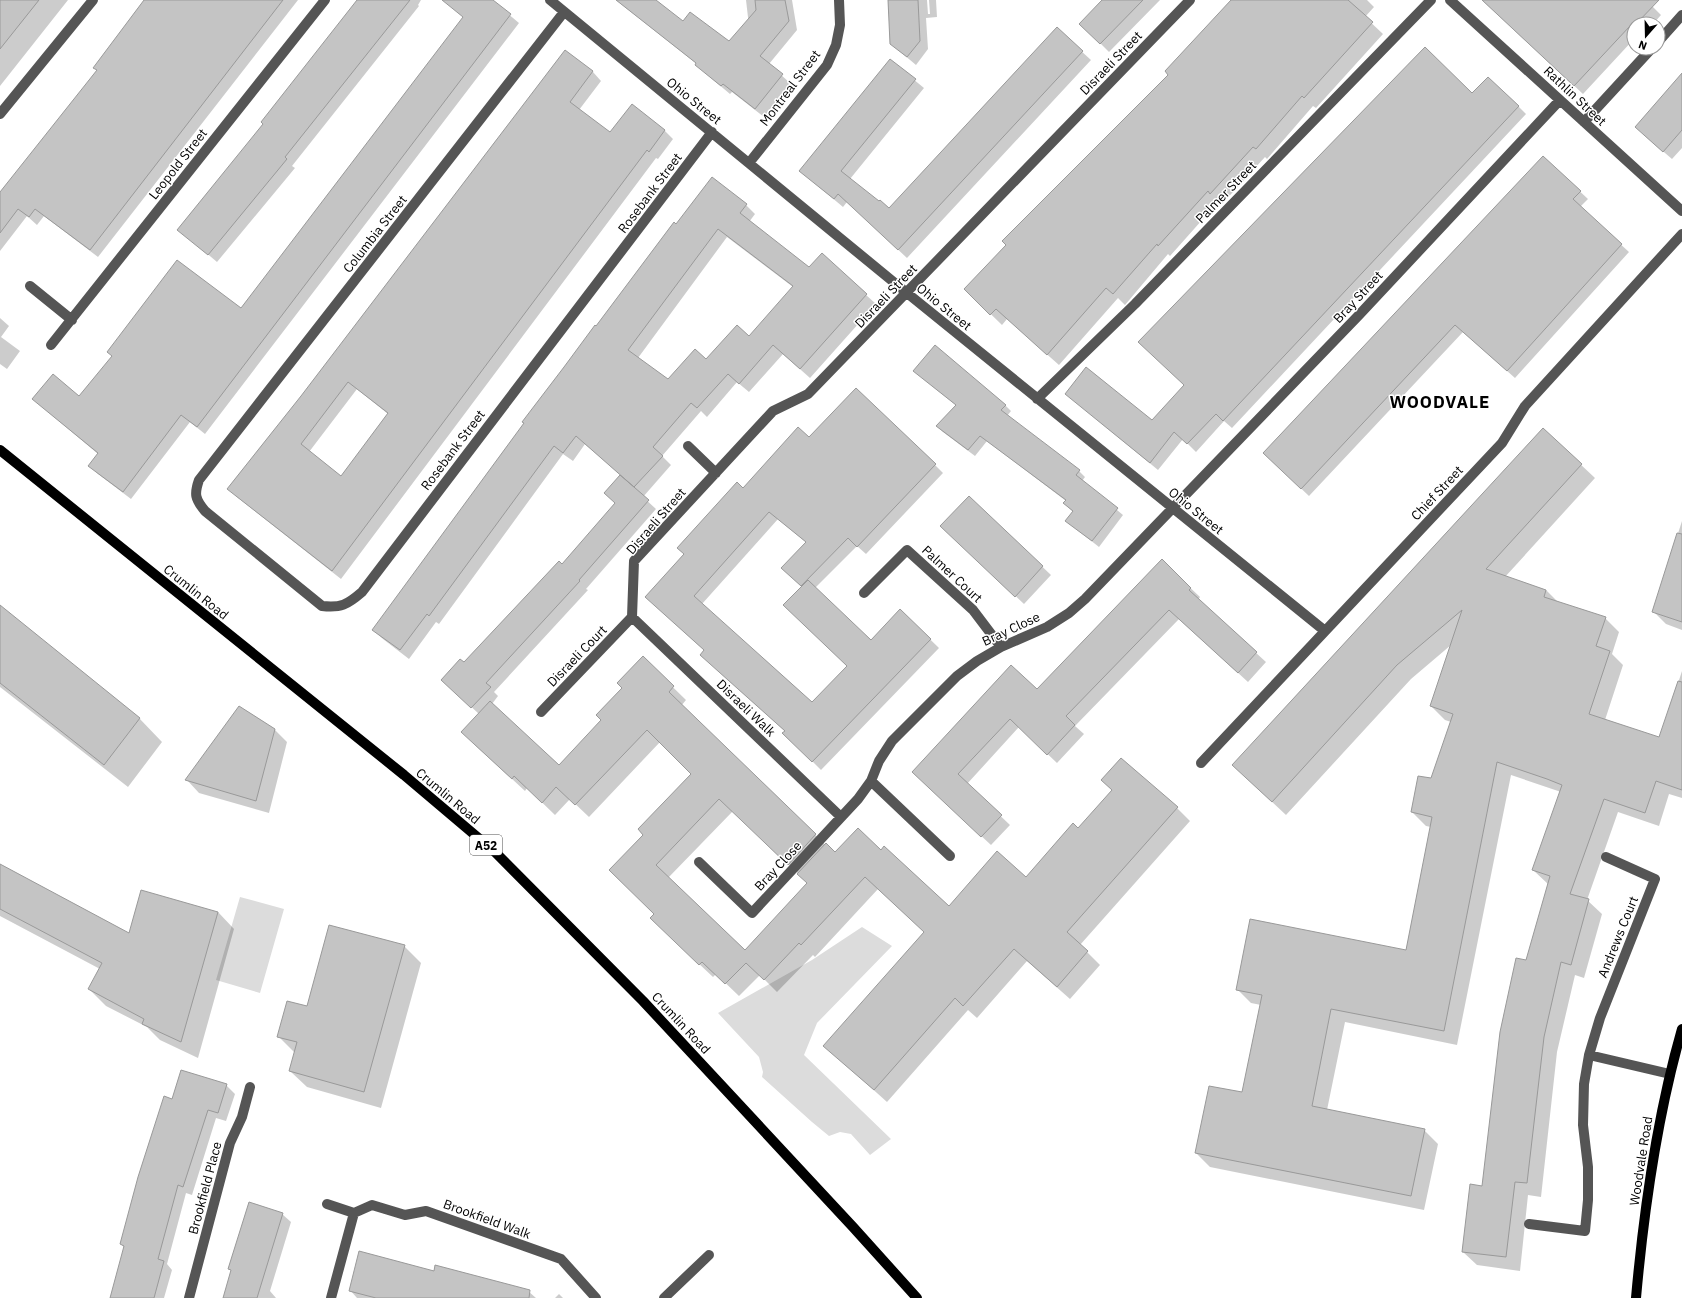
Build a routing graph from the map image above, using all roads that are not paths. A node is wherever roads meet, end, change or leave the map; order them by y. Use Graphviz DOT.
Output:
graph roads {
  1 [pos="93,0"];
  2 [pos="325,0"];
  3 [pos="550,0"];
  4 [pos="839,0"];
  5 [pos="1190,0"];
  6 [pos="1431,0"];
  7 [pos="1450,0"];
  8 [pos="564,12"];
  9 [pos="1682,16"];
  10 [pos="1666,33"];
  11 [pos="1645,56"];
  12 [pos="1560,100"];
  13 [pos="0,114"];
  14 [pos="1584,122"];
  15 [pos="712,132"];
  16 [pos="749,163"];
  17 [pos="1682,211"];
  18 [pos="1682,234"];
  19 [pos="30,286"];
  20 [pos="907,293"];
  21 [pos="72,320"];
  22 [pos="51,345"];
  23 [pos="1037,399"];
  24 [pos="688,446"];
  25 [pos="0,450"];
  26 [pos="206,471"];
  27 [pos="716,473"];
  28 [pos="1173,508"];
  29 [pos="864,593"];
  30 [pos="632,617"];
  31 [pos="1325,631"];
  32 [pos="1000,647"];
  33 [pos="541,712"];
  34 [pos="1201,763"];
  35 [pos="871,781"];
  36 [pos="842,817"];
  37 [pos="950,856"];
  38 [pos="1606,857"];
  39 [pos="699,862"];
  40 [pos="1682,1029"];
  41 [pos="1589,1056"];
  42 [pos="1670,1074"];
  43 [pos="250,1087"];
  44 [pos="327,1204"];
  45 [pos="354,1213"];
  46 [pos="1529,1224"];
  47 [pos="709,1256"];
  48 [pos="189,1298"];
  49 [pos="331,1298"];
  50 [pos="596,1298"];
  51 [pos="664,1298"];
  52 [pos="917,1298"];
  53 [pos="1636,1298"];
  1 -- 13 [label="street"];
  2 -- 21 [label="street, Leopold Street"];
  3 -- 8 [label="street, Ohio Street"];
  4 -- 16 [label="street, Montreal Street"];
  5 -- 20 [label="street, Disraeli Street"];
  6 -- 23 [label="street, Palmer Street"];
  7 -- 12 [label="street, Rathlin Street"];
  8 -- 15 [label="street, Ohio Street"];
  8 -- 26 [label="street, Columbia Street"];
  9 -- 10 [label="street"];
  11 -- 14 [label="street"];
  12 -- 14 [label="street, Rathlin Street"];
  12 -- 28 [label="street, Bray Street"];
  14 -- 17 [label="street, Rathlin Street"];
  15 -- 16 [label="street, Ohio Street"];
  15 -- 26 [label="street, Rosebank Street"];
  16 -- 20 [label="street, Ohio Street"];
  18 -- 31 [label="street, Chief Street"];
  19 -- 21 [label="street"];
  20 -- 23 [label="street, Ohio Street"];
  20 -- 27 [label="street, Disraeli Street"];
  21 -- 22 [label="street, Leopold Street"];
  23 -- 28 [label="street, Ohio Street"];
  24 -- 27 [label="street"];
  25 -- 52 [label="main road, Crumlin Road / A52"];
  27 -- 30 [label="street, Disraeli Street"];
  28 -- 31 [label="street, Ohio Street"];
  28 -- 32 [label="street, Bray Close"];
  29 -- 32 [label="street, Palmer Court"];
  30 -- 33 [label="street, Disraeli Court"];
  30 -- 36 [label="street, Disraeli Walk"];
  31 -- 34 [label="street, Chief Street"];
  32 -- 35 [label="street, Bray Close"];
  35 -- 36 [label="street, Bray Close"];
  35 -- 37 [label="street"];
  36 -- 39 [label="street, Bray Close"];
  38 -- 41 [label="street, Andrews Court"];
  40 -- 42 [label="main road, Woodvale Road"];
  41 -- 42 [label="street"];
  41 -- 46 [label="street, Andrews Court"];
  42 -- 53 [label="main road, Woodvale Road"];
  43 -- 48 [label="street, Brookfield Place"];
  44 -- 45 [label="street"];
  45 -- 49 [label="street"];
  45 -- 50 [label="street, Brookfield Walk"];
  47 -- 51 [label="street"];
}
